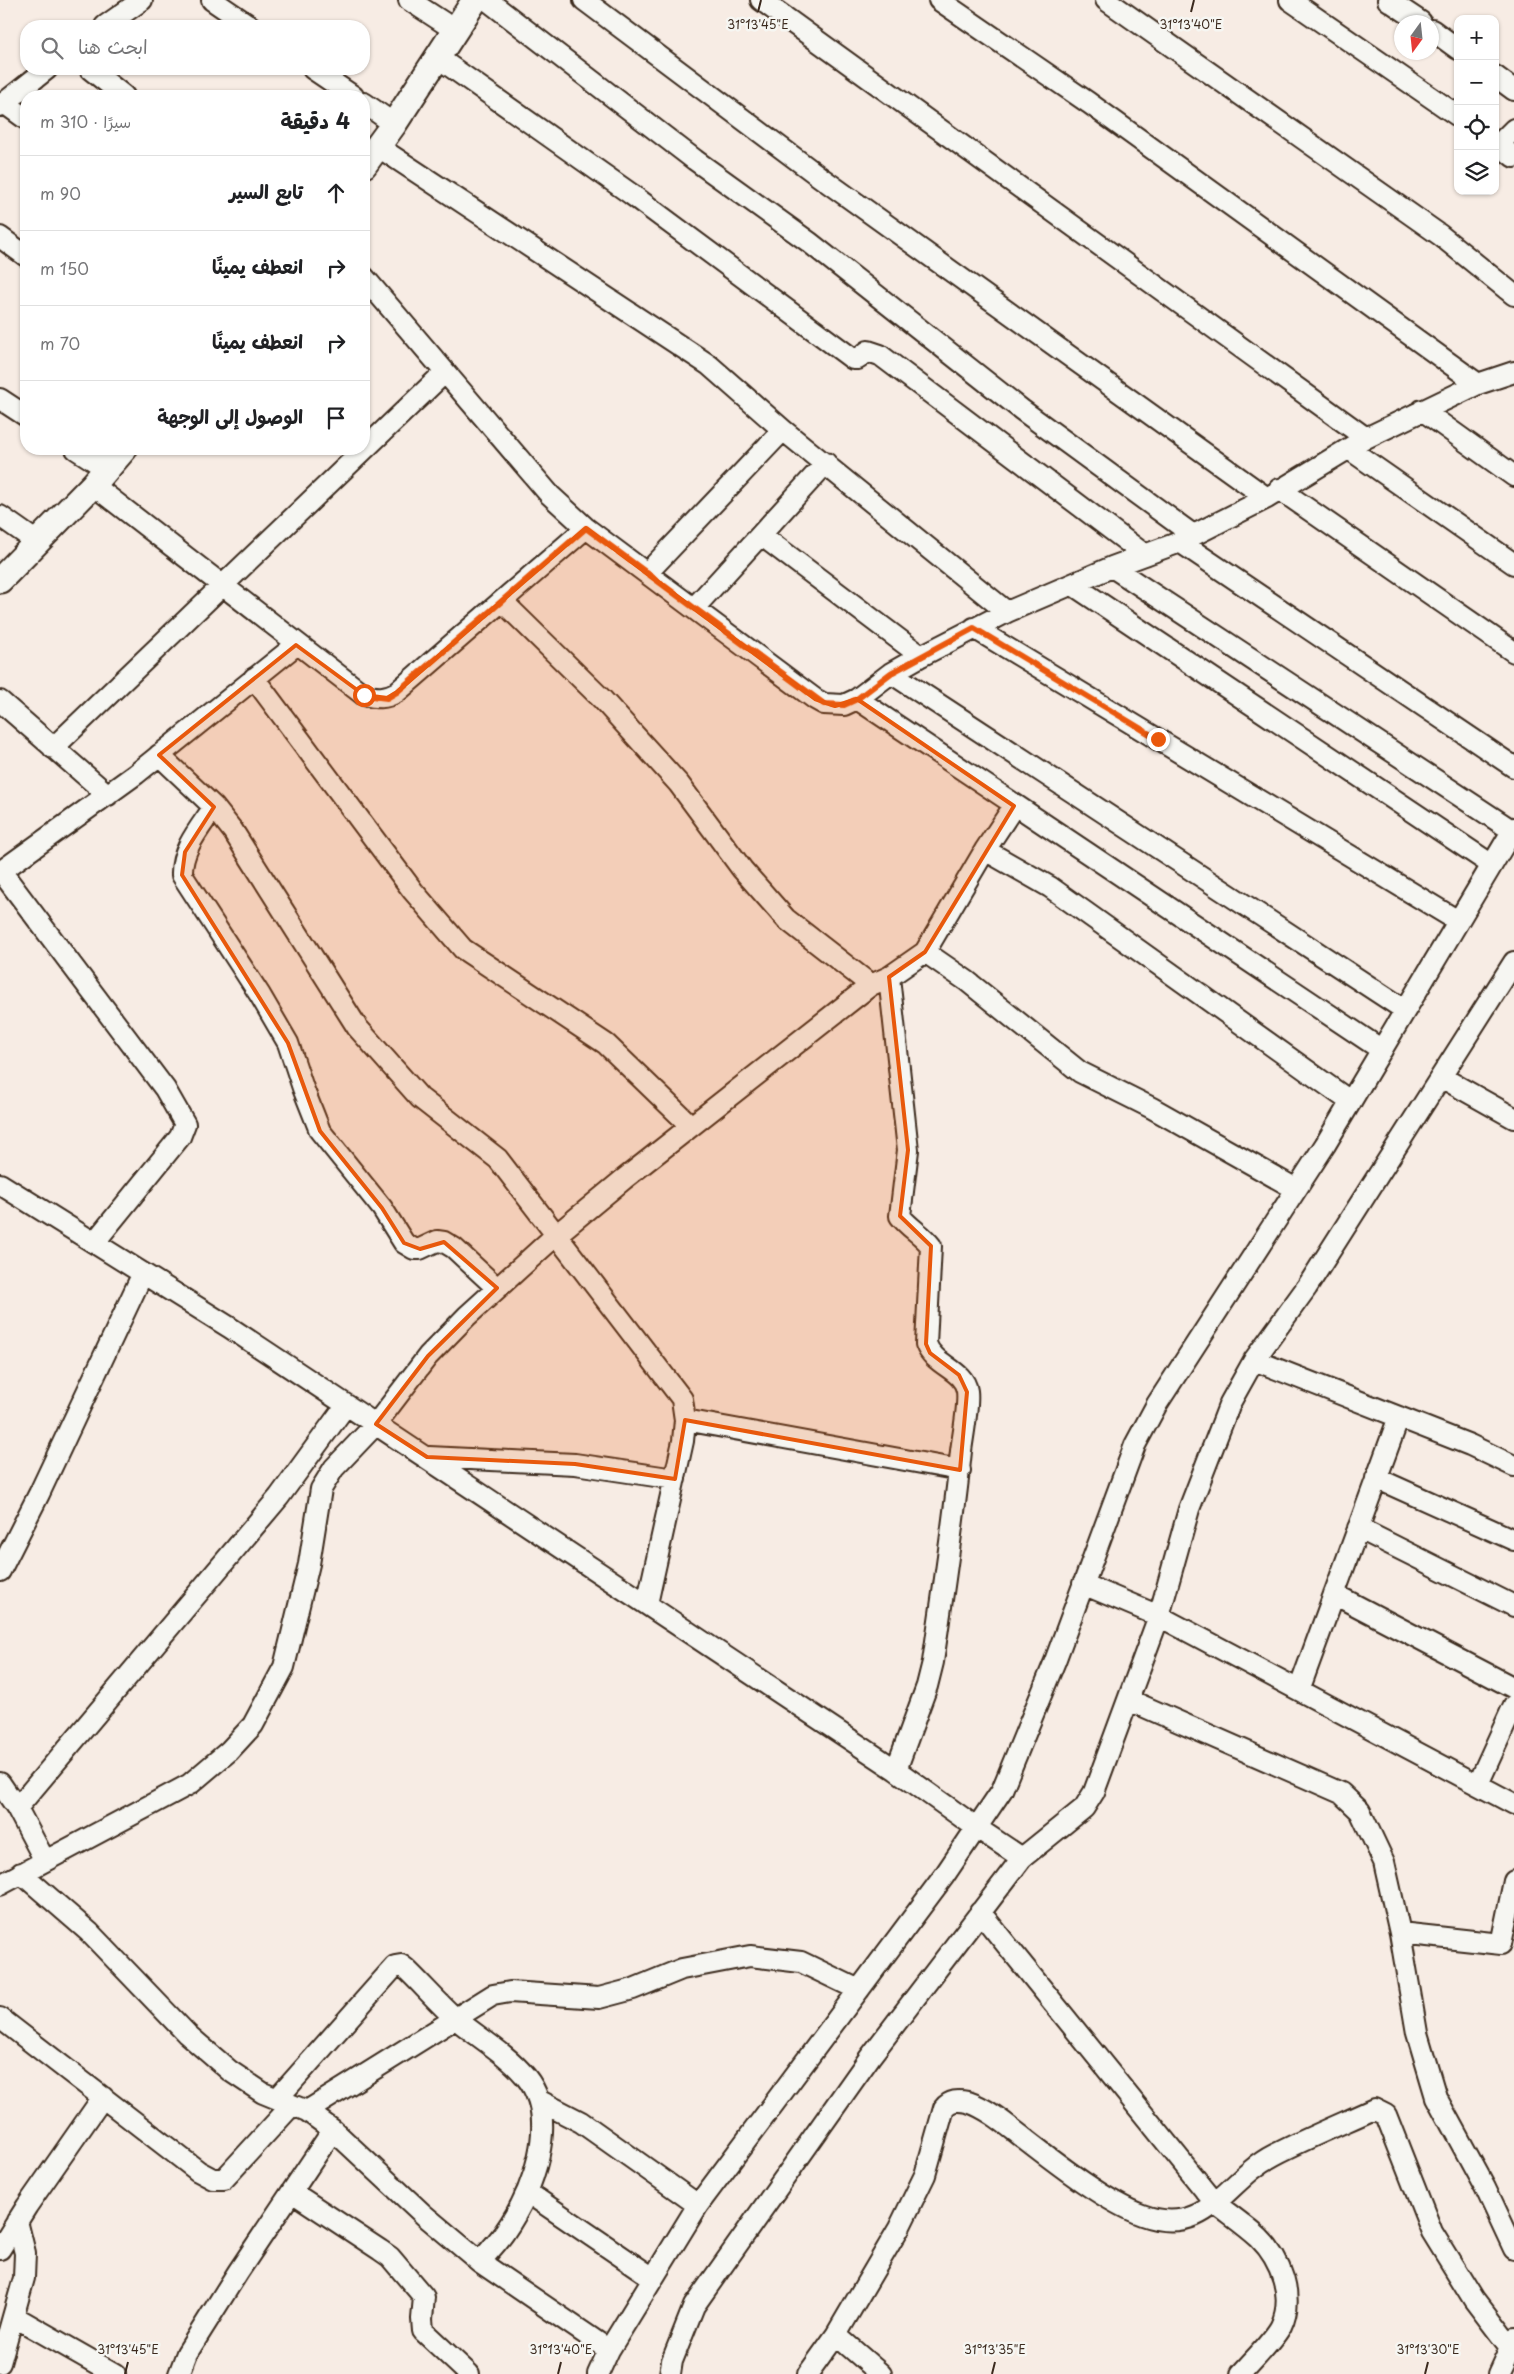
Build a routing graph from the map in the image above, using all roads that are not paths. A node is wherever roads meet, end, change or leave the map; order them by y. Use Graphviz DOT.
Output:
graph roads {
  1 [pos="142,0"];
  2 [pos="212,0"];
  3 [pos="410,0"];
  4 [pos="475,0"];
  5 [pos="487,0"];
  6 [pos="584,0"];
  7 [pos="761,0"];
  8 [pos="939,0"];
  9 [pos="1106,0"];
  10 [pos="1290,0"];
  11 [pos="1388,0"];
  12 [pos="1410,15"];
  13 [pos="114,20"];
  14 [pos="241,20"];
  15 [pos="455,30"];
  16 [pos="1439,35"];
  17 [pos="1454,45"];
  18 [pos="437,58"];
  19 [pos="39,75"];
  20 [pos="98,75"];
  21 [pos="322,75"];
  22 [pos="1499,79"];
  23 [pos="20,90"];
  24 [pos="20,90"];
  25 [pos="116,90"];
  26 [pos="344,90"];
  27 [pos="1514,90"];
  28 [pos="2,104"];
  29 [pos="370,107"];
  30 [pos="1454,113"];
  31 [pos="20,115"];
  32 [pos="394,124"];
  33 [pos="1514,129"];
  34 [pos="1503,148"];
  35 [pos="370,155"];
  36 [pos="0,237"];
  37 [pos="20,252"];
  38 [pos="370,284"];
  39 [pos="1514,295"];
  40 [pos="1514,372"];
  41 [pos="444,373"];
  42 [pos="1478,384"];
  43 [pos="0,398"];
  44 [pos="1422,410"];
  45 [pos="20,412"];
  46 [pos="783,430"];
  47 [pos="1366,438"];
  48 [pos="370,444"];
  49 [pos="1349,449"];
  50 [pos="81,455"];
  51 [pos="119,455"];
  52 [pos="359,455"];
  53 [pos="826,464"];
  54 [pos="1514,476"];
  55 [pos="100,477"];
  56 [pos="1273,493"];
  57 [pos="0,516"];
  58 [pos="586,528"];
  59 [pos="761,535"];
  60 [pos="1187,539"];
  61 [pos="37,542"];
  62 [pos="1145,555"];
  63 [pos="1514,564"];
  64 [pos="1112,567"];
  65 [pos="647,573"];
  66 [pos="0,580"];
  67 [pos="1073,585"];
  68 [pos="222,587"];
  69 [pos="502,601"];
  70 [pos="694,608"];
  71 [pos="1006,612"];
  72 [pos="974,628"];
  73 [pos="296,645"];
  74 [pos="1514,652"];
  75 [pos="921,656"];
  76 [pos="891,673"];
  77 [pos="254,678"];
  78 [pos="857,699"];
  79 [pos="0,701"];
  80 [pos="53,748"];
  81 [pos="159,756"];
  82 [pos="1514,767"];
  83 [pos="108,795"];
  84 [pos="1014,806"];
  85 [pos="214,807"];
  86 [pos="1513,830"];
  87 [pos="985,850"];
  88 [pos="1492,865"];
  89 [pos="1,872"];
  90 [pos="1458,920"];
  91 [pos="925,952"];
  92 [pos="1514,962"];
  93 [pos="889,977"];
  94 [pos="871,985"];
  95 [pos="1405,1010"];
  96 [pos="1382,1050"];
  97 [pos="1441,1076"];
  98 [pos="1351,1102"];
  99 [pos="1514,1118"];
  100 [pos="691,1126"];
  101 [pos="0,1184"];
  102 [pos="1296,1190"];
  103 [pos="555,1236"];
  104 [pos="94,1243"];
  105 [pos="143,1273"];
  106 [pos="497,1288"];
  107 [pos="1254,1360"];
  108 [pos="346,1405"];
  109 [pos="1399,1417"];
  110 [pos="685,1420"];
  111 [pos="376,1424"];
  112 [pos="427,1457"];
  113 [pos="1514,1466"];
  114 [pos="960,1470"];
  115 [pos="1376,1478"];
  116 [pos="675,1479"];
  117 [pos="1358,1528"];
  118 [pos="1514,1540"];
  119 [pos="0,1571"];
  120 [pos="1084,1584"];
  121 [pos="1334,1594"];
  122 [pos="647,1604"];
  123 [pos="1514,1606"];
  124 [pos="1159,1616"];
  125 [pos="1514,1688"];
  126 [pos="1299,1690"];
  127 [pos="1129,1700"];
  128 [pos="1514,1706"];
  129 [pos="896,1770"];
  130 [pos="0,1782"];
  131 [pos="1478,1784"];
  132 [pos="1514,1804"];
  133 [pos="16,1808"];
  134 [pos="976,1828"];
  135 [pos="1022,1858"];
  136 [pos="44,1861"];
  137 [pos="22,1873"];
  138 [pos="1514,1881"];
  139 [pos="0,1885"];
  140 [pos="980,1912"];
  141 [pos="1400,1933"];
  142 [pos="859,1990"];
  143 [pos="0,2018"];
  144 [pos="456,2018"];
  145 [pos="103,2097"];
  146 [pos="540,2101"];
  147 [pos="292,2105"];
  148 [pos="333,2130"];
  149 [pos="292,2192"];
  150 [pos="527,2192"];
  151 [pos="1216,2204"];
  152 [pos="698,2205"];
  153 [pos="17,2221"];
  154 [pos="0,2249"];
  155 [pos="1514,2249"];
  156 [pos="480,2262"];
  157 [pos="653,2278"];
  158 [pos="15,2317"];
  159 [pos="836,2335"];
  160 [pos="1512,2342"];
  161 [pos="609,2350"];
  162 [pos="0,2363"];
  163 [pos="115,2374"];
  164 [pos="179,2374"];
  165 [pos="469,2374"];
  166 [pos="598,2374"];
  167 [pos="670,2374"];
  168 [pos="808,2374"];
  169 [pos="881,2374"];
  170 [pos="1242,2374"];
  171 [pos="1498,2374"];
  1 -- 13 [label="street"];
  2 -- 14 [label="street"];
  3 -- 15 [label="street"];
  4 -- 15 [label="street"];
  5 -- 60 [label="street"];
  6 -- 56 [label="street"];
  7 -- 47 [label="street"];
  8 -- 42 [label="street"];
  9 -- 39 [label="street"];
  10 -- 30 [label="street"];
  11 -- 12 [label="street"];
  15 -- 18 [label="street"];
  16 -- 17 [label="street"];
  18 -- 32 [label="street"];
  18 -- 62 [label="street"];
  19 -- 23 [label="street"];
  20 -- 25 [label="street"];
  21 -- 26 [label="street"];
  22 -- 27 [label="street"];
  24 -- 28 [label="street"];
  28 -- 31 [label="street"];
  29 -- 32 [label="street"];
  32 -- 35 [label="street"];
  33 -- 34 [label="street"];
  35 -- 46 [label="street"];
  36 -- 37 [label="street"];
  38 -- 41 [label="street"];
  40 -- 42 [label="street"];
  41 -- 48 [label="street"];
  41 -- 58 [label="street"];
  42 -- 44 [label="street"];
  43 -- 45 [label="street"];
  44 -- 47 [label="street"];
  44 -- 54 [label="street"];
  46 -- 53 [label="street"];
  46 -- 65 [label="street"];
  47 -- 49 [label="street"];
  49 -- 56 [label="street"];
  49 -- 63 [label="street"];
  50 -- 55 [label="street"];
  51 -- 55 [label="street"];
  52 -- 68 [label="street"];
  53 -- 59 [label="street"];
  53 -- 71 [label="street"];
  55 -- 61 [label="street"];
  55 -- 68 [label="street"];
  56 -- 60 [label="street"];
  56 -- 74 [label="street"];
  57 -- 61 [label="street"];
  58 -- 65 [label="street"];
  58 -- 69 [label="street"];
  59 -- 70 [label="street"];
  59 -- 75 [label="street"];
  60 -- 62 [label="street"];
  60 -- 82 [label="street"];
  61 -- 66 [label="street"];
  62 -- 64 [label="street"];
  64 -- 67 [label="street"];
  64 -- 86 [label="street"];
  65 -- 70 [label="street"];
  67 -- 71 [label="street"];
  67 -- 88 [label="street"];
  68 -- 73 [label="street"];
  68 -- 80 [label="street"];
  69 -- 73 [label="street"];
  69 -- 94 [label="street"];
  70 -- 78 [label="street"];
  71 -- 72 [label="street"];
  72 -- 75 [label="street"];
  72 -- 90 [label="street"];
  73 -- 77 [label="street"];
  75 -- 76 [label="street"];
  76 -- 78 [label="street"];
  76 -- 95 [label="street"];
  77 -- 81 [label="street"];
  77 -- 100 [label="street"];
  78 -- 84 [label="street"];
  79 -- 80 [label="street"];
  80 -- 83 [label="street"];
  81 -- 83 [label="street"];
  81 -- 85 [label="street"];
  83 -- 89 [label="street"];
  84 -- 87 [label="street"];
  84 -- 96 [label="street"];
  85 -- 103 [label="street"];
  85 -- 106 [label="street"];
  86 -- 88 [label="street"];
  87 -- 91 [label="street"];
  87 -- 98 [label="street"];
  88 -- 90 [label="street"];
  89 -- 104 [label="street"];
  90 -- 95 [label="street"];
  91 -- 93 [label="street"];
  91 -- 102 [label="street"];
  92 -- 97 [label="street"];
  93 -- 94 [label="street"];
  93 -- 114 [label="street"];
  94 -- 100 [label="street"];
  95 -- 96 [label="street"];
  96 -- 98 [label="street"];
  97 -- 99 [label="street"];
  97 -- 107 [label="street"];
  98 -- 102 [label="street"];
  100 -- 103 [label="street"];
  101 -- 104 [label="street"];
  102 -- 120 [label="street"];
  103 -- 106 [label="street"];
  103 -- 110 [label="street"];
  104 -- 105 [label="street"];
  105 -- 108 [label="street"];
  105 -- 119 [label="street"];
  106 -- 111 [label="street"];
  107 -- 109 [label="street"];
  107 -- 124 [label="street"];
  108 -- 111 [label="street"];
  108 -- 133 [label="street"];
  109 -- 113 [label="street"];
  109 -- 115 [label="street"];
  110 -- 114 [label="street"];
  110 -- 116 [label="street"];
  111 -- 112 [label="street"];
  111 -- 136 [label="street"];
  112 -- 116 [label="street"];
  112 -- 122 [label="street"];
  114 -- 129 [label="street"];
  115 -- 117 [label="street"];
  115 -- 118 [label="street"];
  116 -- 122 [label="street"];
  117 -- 121 [label="street"];
  117 -- 123 [label="street"];
  120 -- 124 [label="street"];
  120 -- 134 [label="street"];
  121 -- 125 [label="street"];
  121 -- 126 [label="street"];
  122 -- 129 [label="street"];
  124 -- 126 [label="street"];
  124 -- 127 [label="street"];
  126 -- 131 [label="street"];
  127 -- 135 [label="street"];
  127 -- 141 [label="street"];
  128 -- 131 [label="street"];
  129 -- 134 [label="street"];
  130 -- 133 [label="street"];
  131 -- 132 [label="street"];
  133 -- 136 [label="street"];
  134 -- 135 [label="street"];
  134 -- 142 [label="street"];
  135 -- 140 [label="street"];
  136 -- 137 [label="street"];
  137 -- 139 [label="street"];
  137 -- 147 [label="street"];
  138 -- 141 [label="street"];
  140 -- 151 [label="street"];
  140 -- 167 [label="street"];
  141 -- 155 [label="street"];
  142 -- 144 [label="street"];
  142 -- 152 [label="street"];
  143 -- 145 [label="street"];
  144 -- 146 [label="street"];
  144 -- 147 [label="street"];
  144 -- 147 [label="street"];
  145 -- 147 [label="street"];
  145 -- 153 [label="street"];
  146 -- 150 [label="street"];
  146 -- 152 [label="street"];
  147 -- 148 [label="street"];
  148 -- 149 [label="street"];
  148 -- 156 [label="street"];
  149 -- 164 [label="street"];
  149 -- 165 [label="street"];
  150 -- 156 [label="street"];
  150 -- 157 [label="street"];
  151 -- 159 [label="street"];
  151 -- 160 [label="street"];
  151 -- 170 [label="street"];
  152 -- 157 [label="street"];
  153 -- 154 [label="street"];
  153 -- 158 [label="street"];
  156 -- 161 [label="street"];
  157 -- 161 [label="street"];
  158 -- 162 [label="street"];
  158 -- 163 [label="street"];
  159 -- 168 [label="street"];
  159 -- 169 [label="street"];
  160 -- 171 [label="street"];
  161 -- 166 [label="street"];
}
